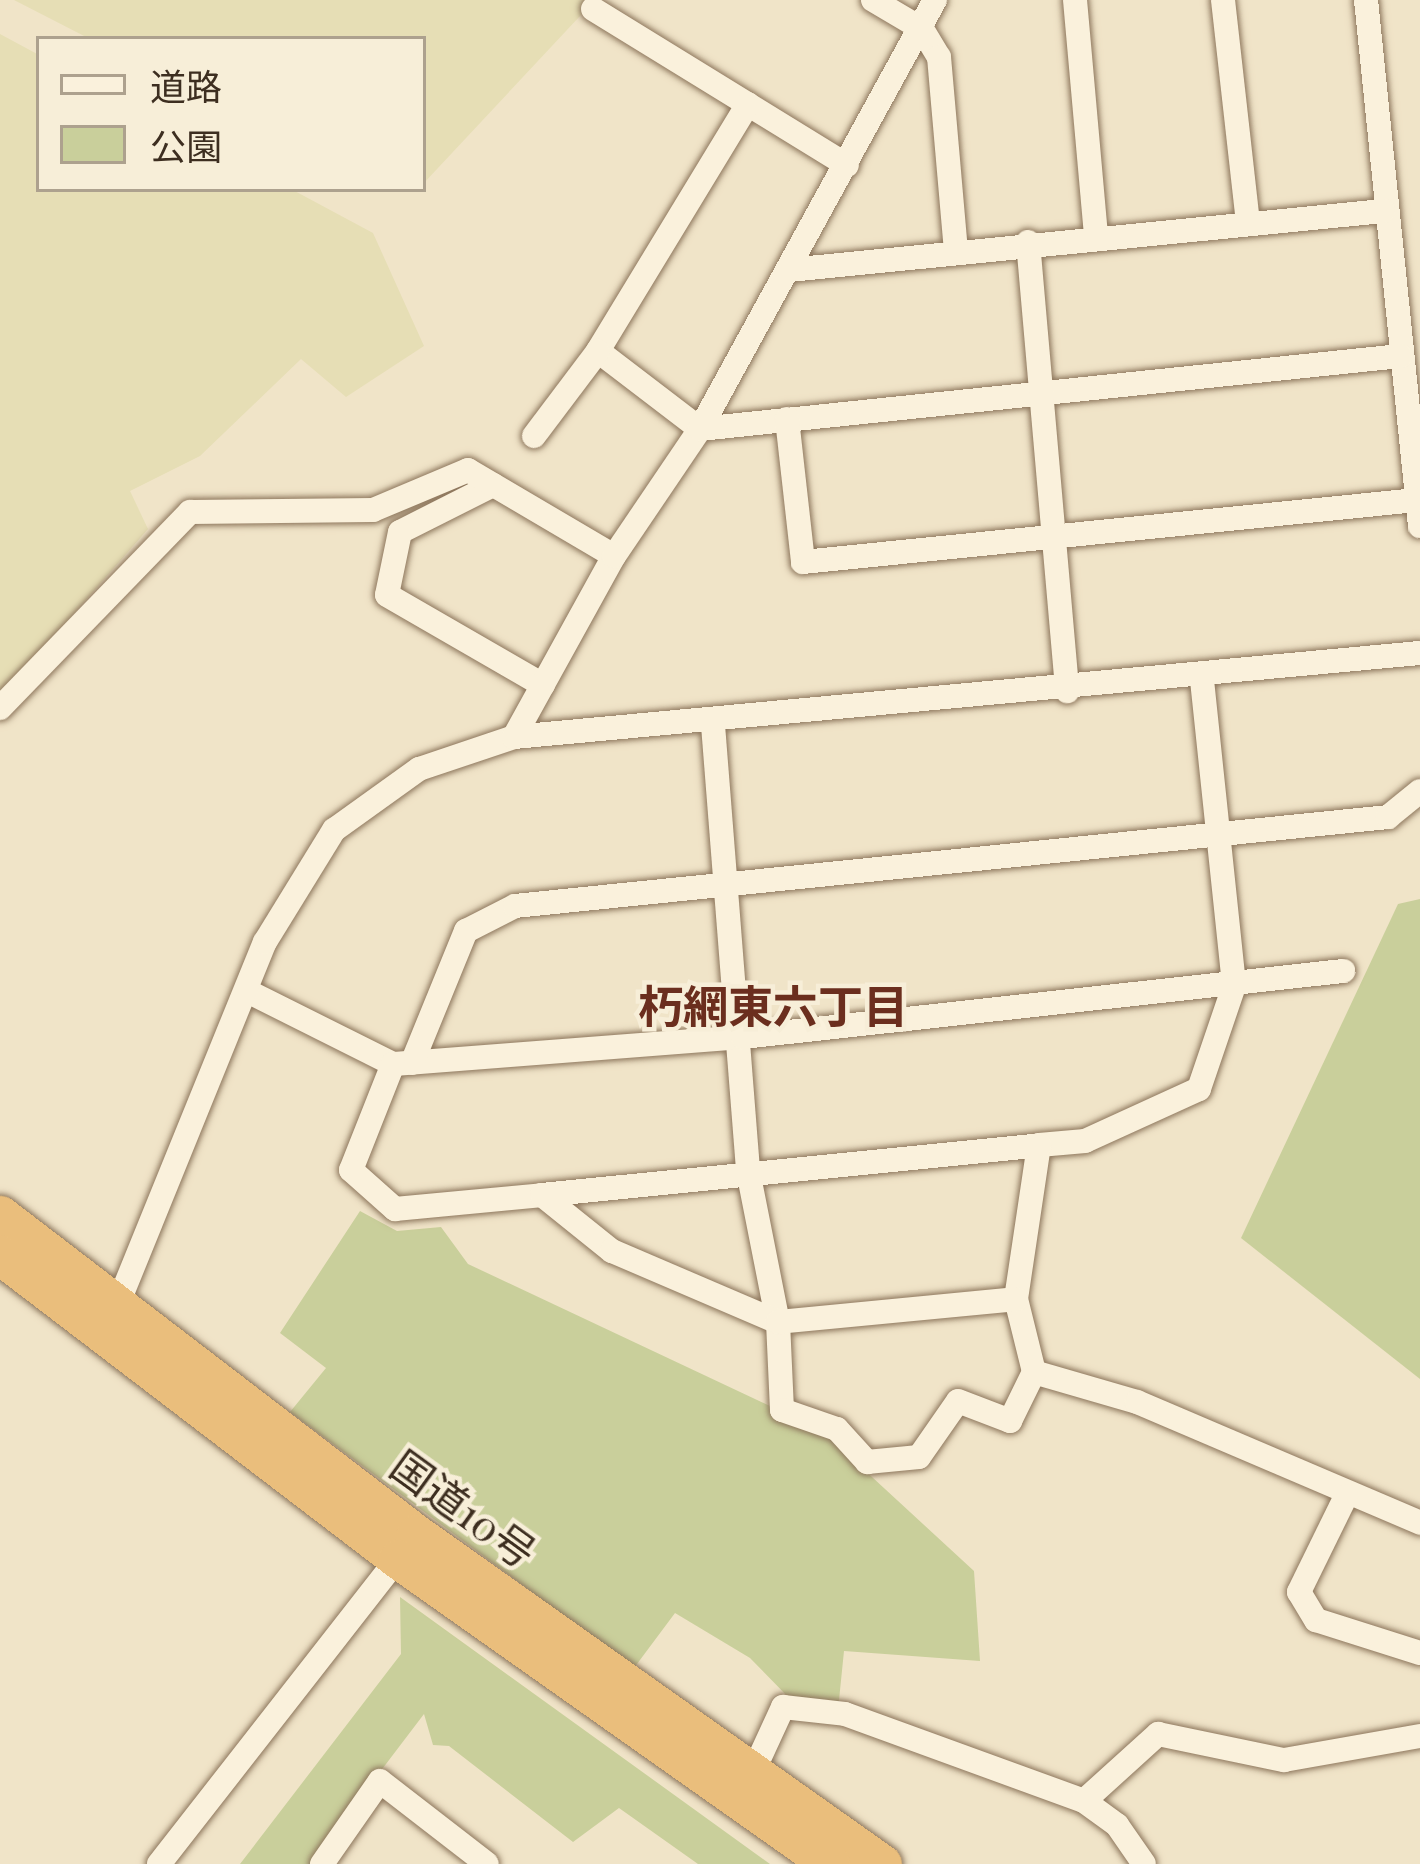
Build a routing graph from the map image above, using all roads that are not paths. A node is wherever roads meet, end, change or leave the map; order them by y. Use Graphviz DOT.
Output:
graph roads {
  1 [pos="873,0"];
  2 [pos="935,0"];
  3 [pos="1075,0"];
  4 [pos="1223,0"];
  5 [pos="1366,0"];
  6 [pos="593,9"];
  7 [pos="922,29"];
  8 [pos="748,104"];
  9 [pos="847,165"];
  10 [pos="1383,212"];
  11 [pos="1248,223"];
  12 [pos="1096,237"];
  13 [pos="1028,242"];
  14 [pos="956,251"];
  15 [pos="789,270"];
  16 [pos="598,351"];
  17 [pos="1400,356"];
  18 [pos="1041,388"];
  19 [pos="788,419"];
  20 [pos="700,429"];
  21 [pos="534,436"];
  22 [pos="493,484"];
  23 [pos="1418,513"];
  24 [pos="1053,533"];
  25 [pos="614,556"];
  26 [pos="1420,653"];
  27 [pos="1202,680"];
  28 [pos="543,685"];
  29 [pos="1067,691"];
  30 [pos="0,707"];
  31 [pos="713,725"];
  32 [pos="514,737"];
  33 [pos="1420,791"];
  34 [pos="1219,832"];
  35 [pos="728,882"];
  36 [pos="1343,971"];
  37 [pos="1234,986"];
  38 [pos="251,993"];
  39 [pos="743,1037"];
  40 [pos="402,1063"];
  41 [pos="1040,1145"];
  42 [pos="748,1171"];
  43 [pos="542,1195"];
  44 [pos="0,1215"];
  45 [pos="0,1255"];
  46 [pos="1016,1299"];
  47 [pos="117,1306"];
  48 [pos="778,1322"];
  49 [pos="1034,1372"];
  50 [pos="1346,1496"];
  51 [pos="1420,1523"];
  52 [pos="407,1547"];
  53 [pos="1420,1653"];
  54 [pos="1420,1736"];
  55 [pos="745,1787"];
  56 [pos="1084,1801"];
  57 [pos="159,1864"];
  58 [pos="322,1864"];
  59 [pos="487,1864"];
  60 [pos="830,1864"];
  61 [pos="882,1864"];
  62 [pos="1144,1864"];
  1 -- 7 [label="street"];
  2 -- 7 [label="street"];
  3 -- 12 [label="street"];
  4 -- 11 [label="street"];
  5 -- 10 [label="street"];
  6 -- 8 [label="street"];
  7 -- 9 [label="street"];
  7 -- 14 [label="street"];
  8 -- 9 [label="street"];
  8 -- 16 [label="street"];
  9 -- 15 [label="street"];
  10 -- 11 [label="street"];
  10 -- 17 [label="street"];
  11 -- 12 [label="street"];
  12 -- 13 [label="street"];
  13 -- 14 [label="street"];
  13 -- 18 [label="street"];
  14 -- 15 [label="street"];
  15 -- 20 [label="street"];
  16 -- 20 [label="street"];
  16 -- 21 [label="street"];
  17 -- 18 [label="street"];
  17 -- 23 [label="street"];
  18 -- 19 [label="street"];
  18 -- 24 [label="street"];
  19 -- 20 [label="street"];
  19 -- 24 [label="street"];
  20 -- 25 [label="street"];
  22 -- 25 [label="street"];
  22 -- 28 [label="street"];
  22 -- 30 [label="street"];
  23 -- 24 [label="street"];
  24 -- 29 [label="street"];
  25 -- 28 [label="street"];
  26 -- 27 [label="street"];
  27 -- 29 [label="street"];
  27 -- 34 [label="street"];
  28 -- 32 [label="street"];
  29 -- 31 [label="street"];
  31 -- 32 [label="street"];
  31 -- 35 [label="street"];
  32 -- 38 [label="street"];
  33 -- 34 [label="street"];
  34 -- 35 [label="street"];
  34 -- 37 [label="street"];
  35 -- 39 [label="street"];
  35 -- 40 [label="street"];
  36 -- 37 [label="street"];
  37 -- 39 [label="street"];
  37 -- 41 [label="street"];
  38 -- 40 [label="street"];
  38 -- 47 [label="street"];
  39 -- 40 [label="street"];
  39 -- 42 [label="street"];
  40 -- 43 [label="street"];
  41 -- 42 [label="street"];
  41 -- 46 [label="street"];
  42 -- 43 [label="street"];
  42 -- 48 [label="street"];
  43 -- 48 [label="street"];
  44 -- 47 [label="highway, 国道10号"];
  45 -- 52 [label="highway, 国道10号"];
  46 -- 48 [label="street"];
  46 -- 49 [label="street"];
  47 -- 52 [label="highway, 国道10号"];
  48 -- 49 [label="street"];
  49 -- 50 [label="street"];
  50 -- 51 [label="street"];
  50 -- 53 [label="street"];
  52 -- 55 [label="highway, 国道10号"];
  52 -- 57 [label="street"];
  54 -- 56 [label="street"];
  55 -- 56 [label="street"];
  55 -- 60 [label="highway, 国道10号"];
  55 -- 61 [label="highway, 国道10号"];
  56 -- 62 [label="street"];
  58 -- 59 [label="street"];
}
